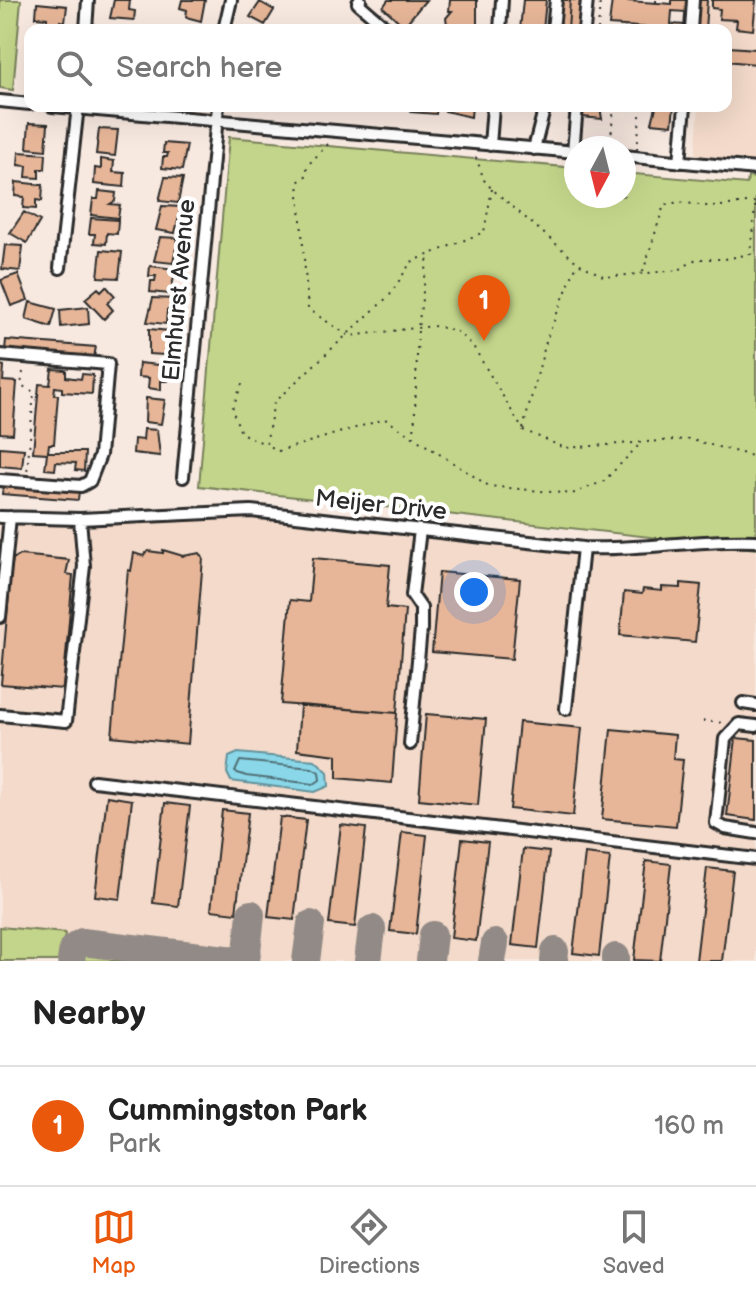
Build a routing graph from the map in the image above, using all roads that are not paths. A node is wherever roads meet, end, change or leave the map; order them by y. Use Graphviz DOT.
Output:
graph roads {
  1 [pos="88,0"];
  2 [pos="231,0"];
  3 [pos="360,0"];
  4 [pos="502,0"];
  5 [pos="556,0"];
  6 [pos="587,0"];
  7 [pos="693,0"];
  8 [pos="86,24"];
  9 [pos="225,24"];
  10 [pos="382,24"];
  11 [pos="500,24"];
  12 [pos="554,24"];
  13 [pos="585,24"];
  14 [pos="691,24"];
  15 [pos="0,101"];
  16 [pos="24,103"];
  17 [pos="77,112"];
  18 [pos="127,112"];
  19 [pos="217,112"];
  20 [pos="493,112"];
  21 [pos="543,112"];
  22 [pos="577,112"];
  23 [pos="684,112"];
  24 [pos="216,121"];
  25 [pos="575,136"];
  26 [pos="490,145"];
  27 [pos="534,149"];
  28 [pos="564,151"];
  29 [pos="636,157"];
  30 [pos="680,162"];
  31 [pos="756,169"];
  32 [pos="60,268"];
  33 [pos="0,355"];
  34 [pos="183,477"];
  35 [pos="0,480"];
  36 [pos="5,517"];
  37 [pos="80,519"];
  38 [pos="420,530"];
  39 [pos="756,541"];
  40 [pos="583,548"];
  41 [pos="0,617"];
  42 [pos="743,703"];
  43 [pos="756,705"];
  44 [pos="566,709"];
  45 [pos="0,715"];
  46 [pos="756,726"];
  47 [pos="410,744"];
  48 [pos="94,781"];
  49 [pos="756,833"];
  50 [pos="756,859"];
  1 -- 8 [label="street"];
  2 -- 9 [label="street"];
  3 -- 10 [label="street"];
  4 -- 11 [label="street"];
  5 -- 12 [label="street"];
  6 -- 13 [label="street"];
  7 -- 14 [label="street"];
  15 -- 16 [label="street"];
  17 -- 32 [label="street"];
  18 -- 24 [label="street"];
  19 -- 24 [label="street, Elmhurst Avenue"];
  20 -- 26 [label="street"];
  21 -- 27 [label="street"];
  22 -- 25 [label="street"];
  23 -- 30 [label="street"];
  24 -- 26 [label="street"];
  24 -- 34 [label="street, Elmhurst Avenue"];
  26 -- 27 [label="street"];
  27 -- 28 [label="street"];
  29 -- 30 [label="street"];
  30 -- 31 [label="street"];
  33 -- 35 [label="street"];
  36 -- 37 [label="street, Meijer Drive"];
  36 -- 41 [label="street"];
  37 -- 38 [label="street, Meijer Drive"];
  37 -- 45 [label="street"];
  38 -- 40 [label="street, Meijer Drive"];
  38 -- 47 [label="street"];
  39 -- 40 [label="street, Meijer Drive"];
  40 -- 44 [label="street"];
  42 -- 43 [label="street"];
  46 -- 49 [label="street"];
  48 -- 50 [label="street"];
}
